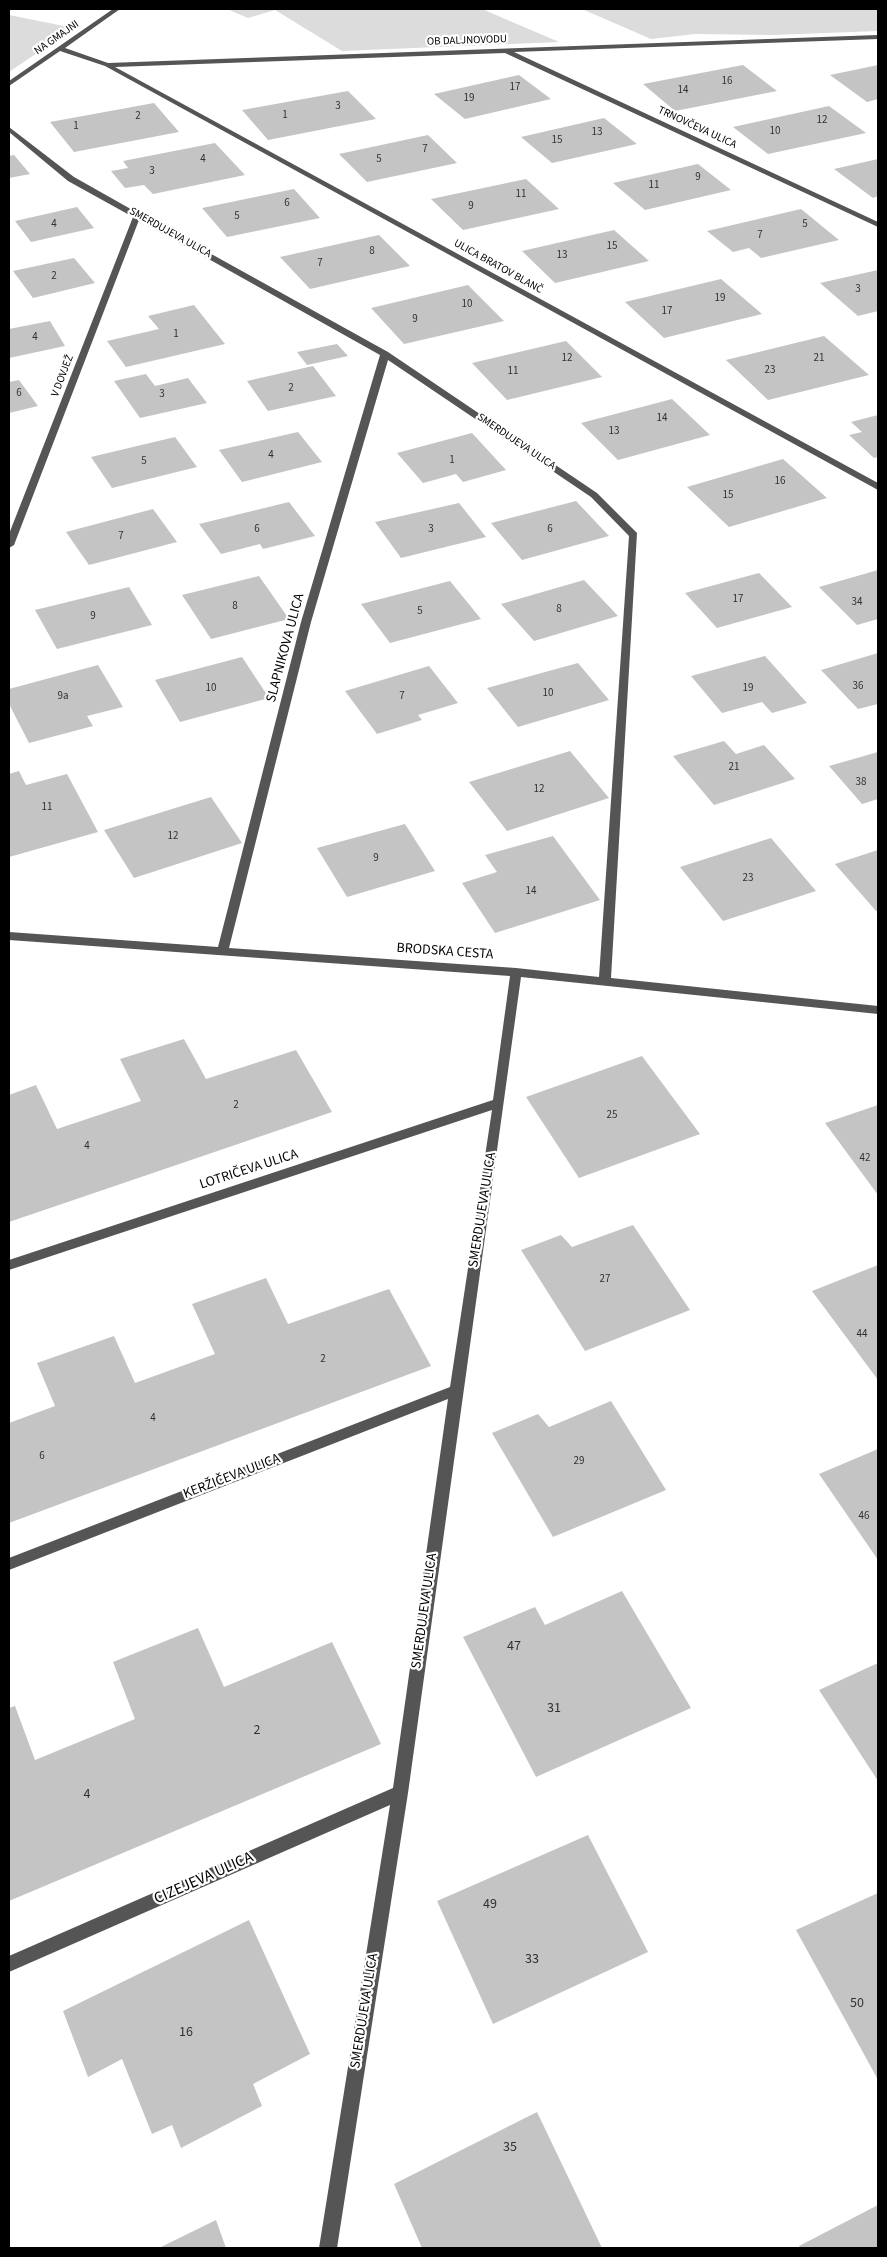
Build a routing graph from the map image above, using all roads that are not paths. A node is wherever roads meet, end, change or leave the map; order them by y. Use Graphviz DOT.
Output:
graph roads {
  1 [pos="117,9"];
  2 [pos="878,37"];
  3 [pos="60,49"];
  4 [pos="506,51"];
  5 [pos="107,64"];
  6 [pos="9,84"];
  7 [pos="9,129"];
  8 [pos="138,214"];
  9 [pos="878,226"];
  10 [pos="385,354"];
  11 [pos="878,487"];
  12 [pos="9,545"];
  13 [pos="9,936"];
  14 [pos="222,952"];
  15 [pos="516,972"];
  16 [pos="605,980"];
  17 [pos="878,1010"];
  18 [pos="499,1102"];
  19 [pos="9,1266"];
  20 [pos="456,1390"];
  21 [pos="9,1564"];
  22 [pos="400,1793"];
  23 [pos="9,1964"];
  24 [pos="328,2248"];
  1 -- 3 [label="street, NA GMAJNI"];
  2 -- 4 [label="street, OB DALJNOVODU"];
  3 -- 5 [label="street, OB DALJNOVODU"];
  3 -- 6 [label="street, NA GMAJNI"];
  4 -- 5 [label="street, OB DALJNOVODU"];
  4 -- 9 [label="street, TRNOVČEVA ULICA"];
  5 -- 11 [label="street, ULICA BRATOV BLANČ"];
  7 -- 8 [label="street, SMERDUJEVA ULICA"];
  8 -- 10 [label="street, SMERDUJEVA ULICA"];
  8 -- 12 [label="street, V DOVJEŽ"];
  10 -- 14 [label="street, SLAPNIKOVA ULICA"];
  10 -- 16 [label="street, SMERDUJEVA ULICA"];
  13 -- 14 [label="street, BRODSKA CESTA"];
  14 -- 15 [label="street, BRODSKA CESTA"];
  15 -- 16 [label="street, BRODSKA CESTA"];
  15 -- 18 [label="street, SMERDUJEVA ULICA"];
  16 -- 17 [label="street, BRODSKA CESTA"];
  18 -- 19 [label="street, LOTRIČEVA ULICA"];
  18 -- 20 [label="street, SMERDUJEVA ULICA"];
  20 -- 21 [label="street, KERŽIČEVA ULICA"];
  20 -- 22 [label="street, SMERDUJEVA ULICA"];
  22 -- 23 [label="street, CIZEJEVA ULICA"];
  22 -- 24 [label="street, SMERDUJEVA ULICA"];
}
